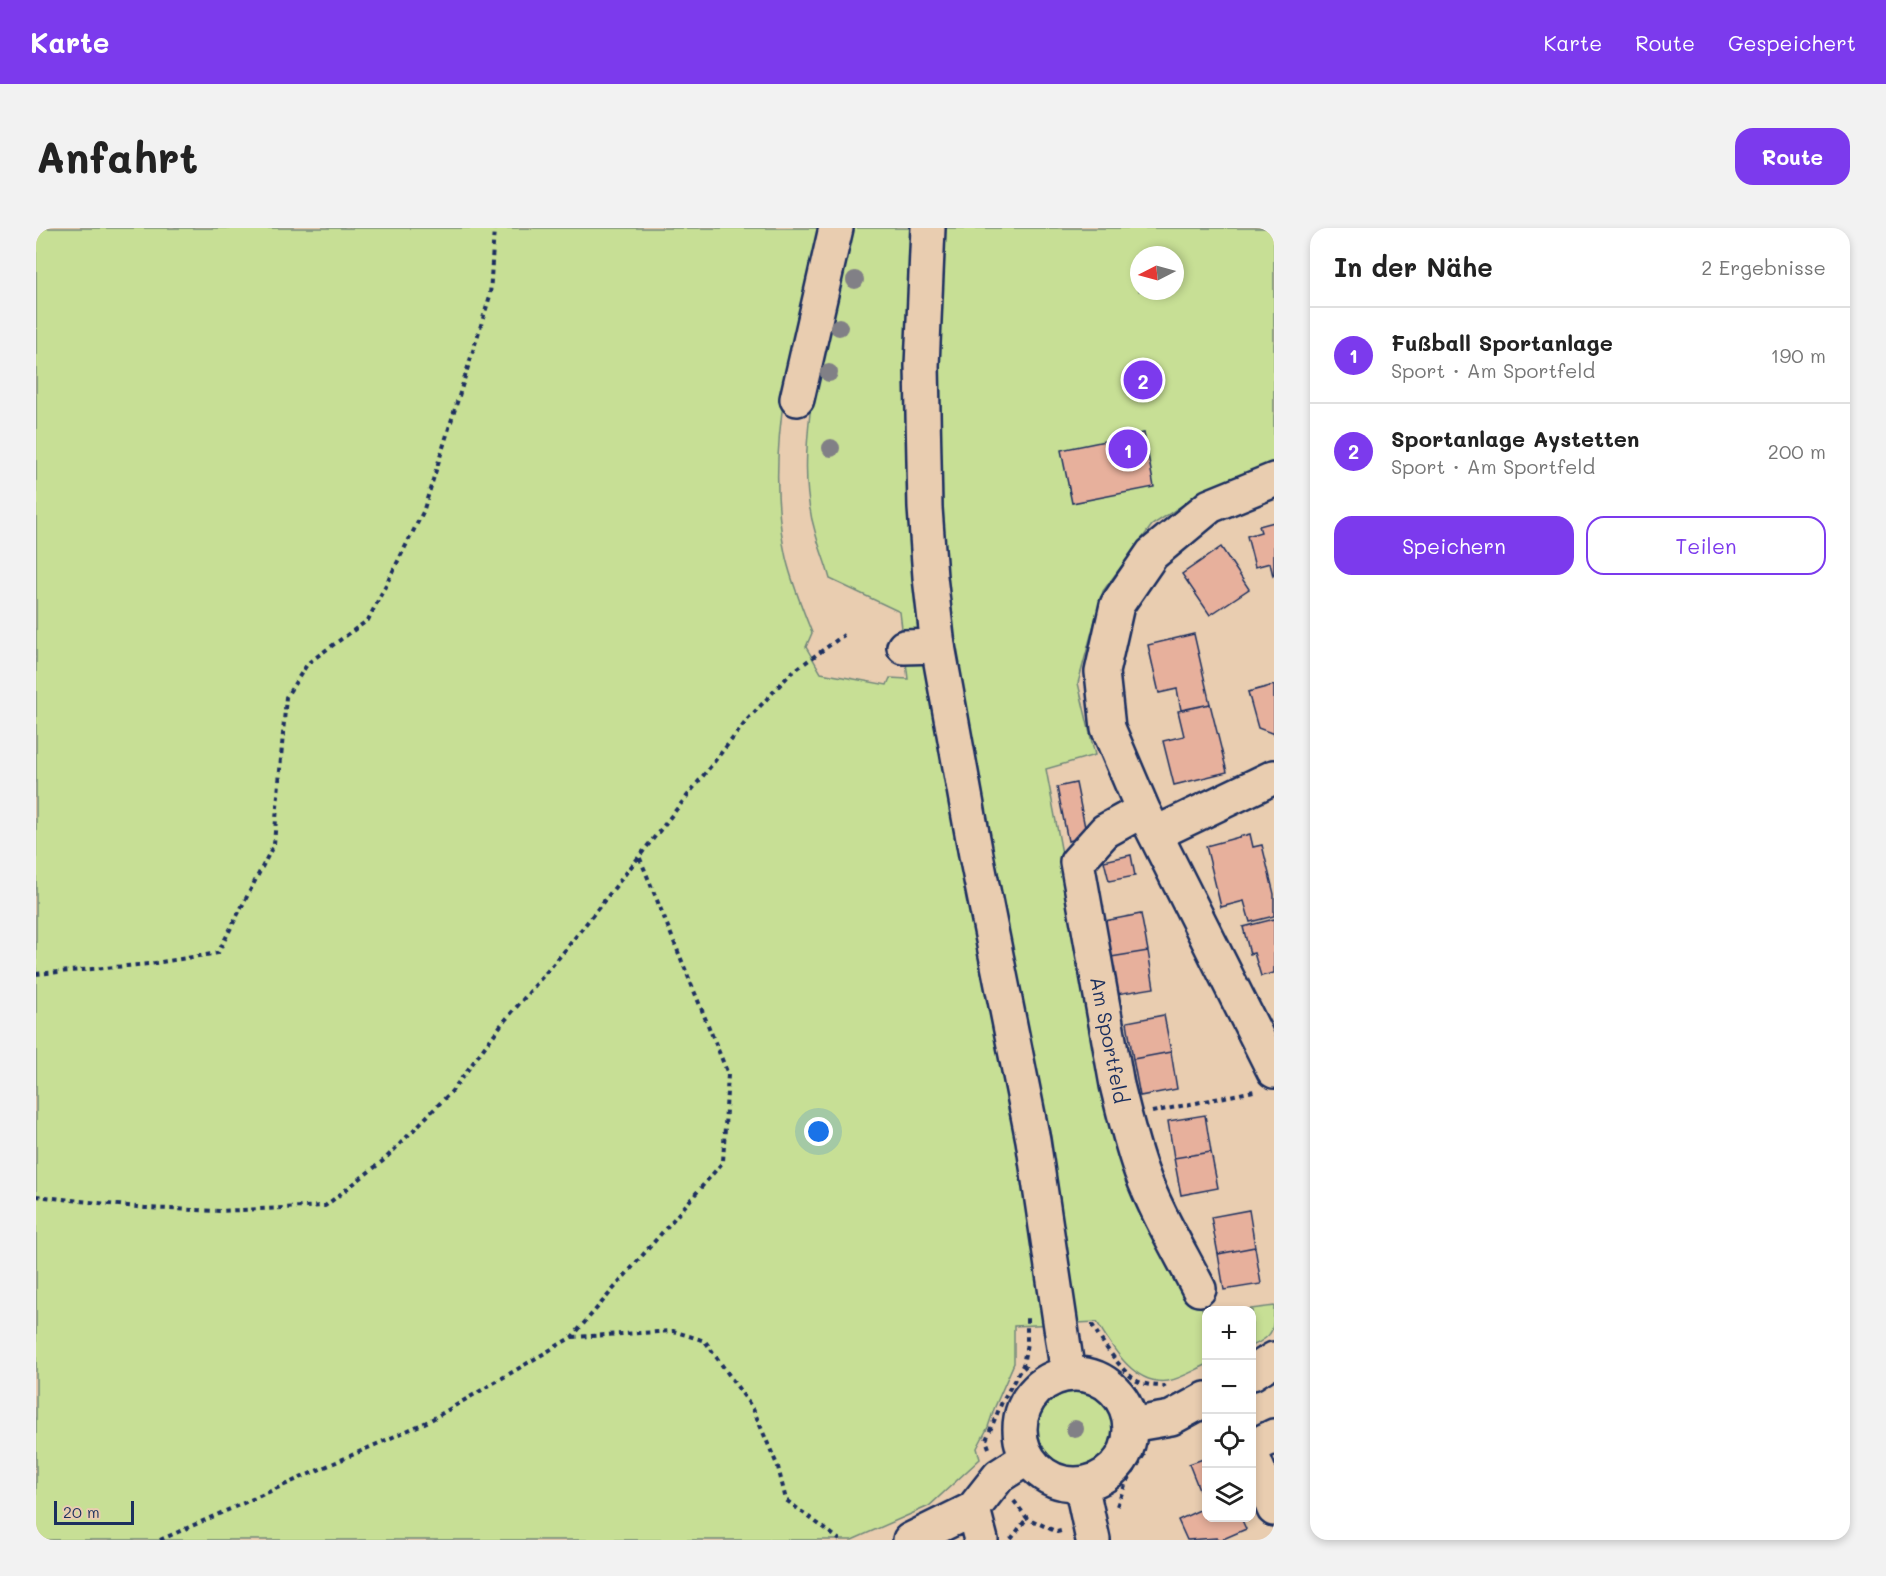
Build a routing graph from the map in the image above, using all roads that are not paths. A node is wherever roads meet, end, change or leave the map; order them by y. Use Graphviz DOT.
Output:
graph roads {
  1 [pos="836,228"];
  2 [pos="928,228"];
  3 [pos="797,399"];
  4 [pos="1274,480"];
  5 [pos="938,646"];
  6 [pos="904,647"];
  7 [pos="1274,777"];
  8 [pos="1149,822"];
  9 [pos="1268,1080"];
  10 [pos="1199,1288"];
  11 [pos="1274,1359"];
  12 [pos="1256,1370"];
  13 [pos="1055,1379"];
  14 [pos="1202,1401"];
  15 [pos="1130,1425"];
  16 [pos="1274,1436"];
  17 [pos="1256,1445"];
  18 [pos="1027,1458"];
  19 [pos="1256,1467"];
  20 [pos="1081,1484"];
  21 [pos="1274,1509"];
  22 [pos="977,1525"];
  23 [pos="1091,1532"];
  24 [pos="910,1540"];
  1 -- 3 [label="main road"];
  2 -- 5 [label="main road"];
  4 -- 8 [label="main road"];
  5 -- 6 [label="main road"];
  5 -- 13 [label="main road"];
  7 -- 8 [label="main road"];
  8 -- 9 [label="main road"];
  8 -- 10 [label="main road, Am Sportfeld"];
  11 -- 12 [label="main road"];
  13 -- 15 [label="main road"];
  13 -- 18 [label="main road"];
  14 -- 15 [label="main road"];
  15 -- 20 [label="main road"];
  16 -- 17 [label="main road"];
  18 -- 20 [label="main road"];
  18 -- 22 [label="main road"];
  19 -- 21 [label="main road"];
  20 -- 23 [label="main road"];
  22 -- 24 [label="main road"];
}
